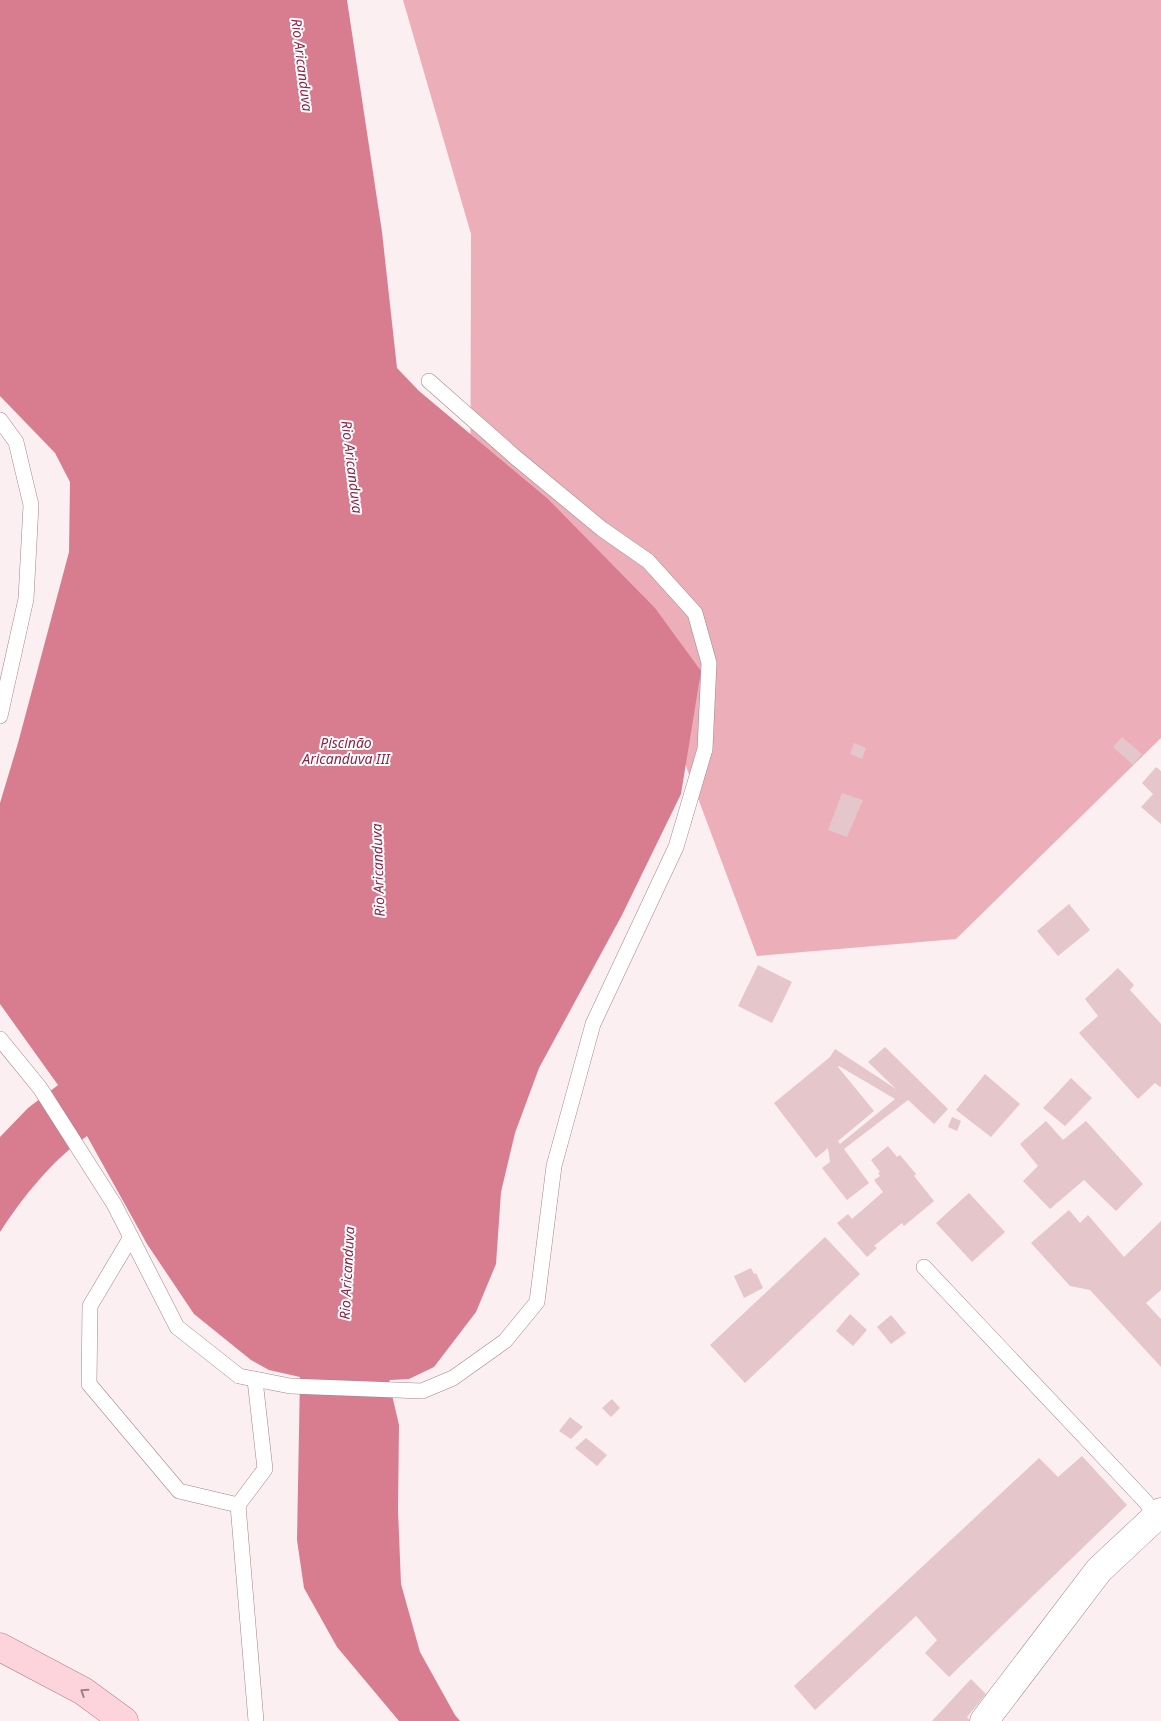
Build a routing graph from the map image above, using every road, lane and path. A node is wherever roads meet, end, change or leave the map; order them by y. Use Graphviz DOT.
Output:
graph roads {
  1 [pos="429,381"];
  2 [pos="0,420"];
  3 [pos="0,716"];
  4 [pos="0,1039"];
  5 [pos="131,1238"];
  6 [pos="924,1267"];
  7 [pos="255,1380"];
  8 [pos="238,1505"];
  9 [pos="1159,1513"];
  10 [pos="0,1647"];
  11 [pos="124,1721"];
  12 [pos="256,1721"];
  13 [pos="984,1721"];
  1 -- 7 [label="lane"];
  2 -- 3 [label="lane"];
  4 -- 5 [label="lane"];
  5 -- 7 [label="lane"];
  5 -- 8 [label="lane"];
  6 -- 9 [label="lane"];
  7 -- 8 [label="lane"];
  8 -- 12 [label="lane"];
  9 -- 13 [label="street"];
  11 -- 10 [label="main road, one-way"];
}
